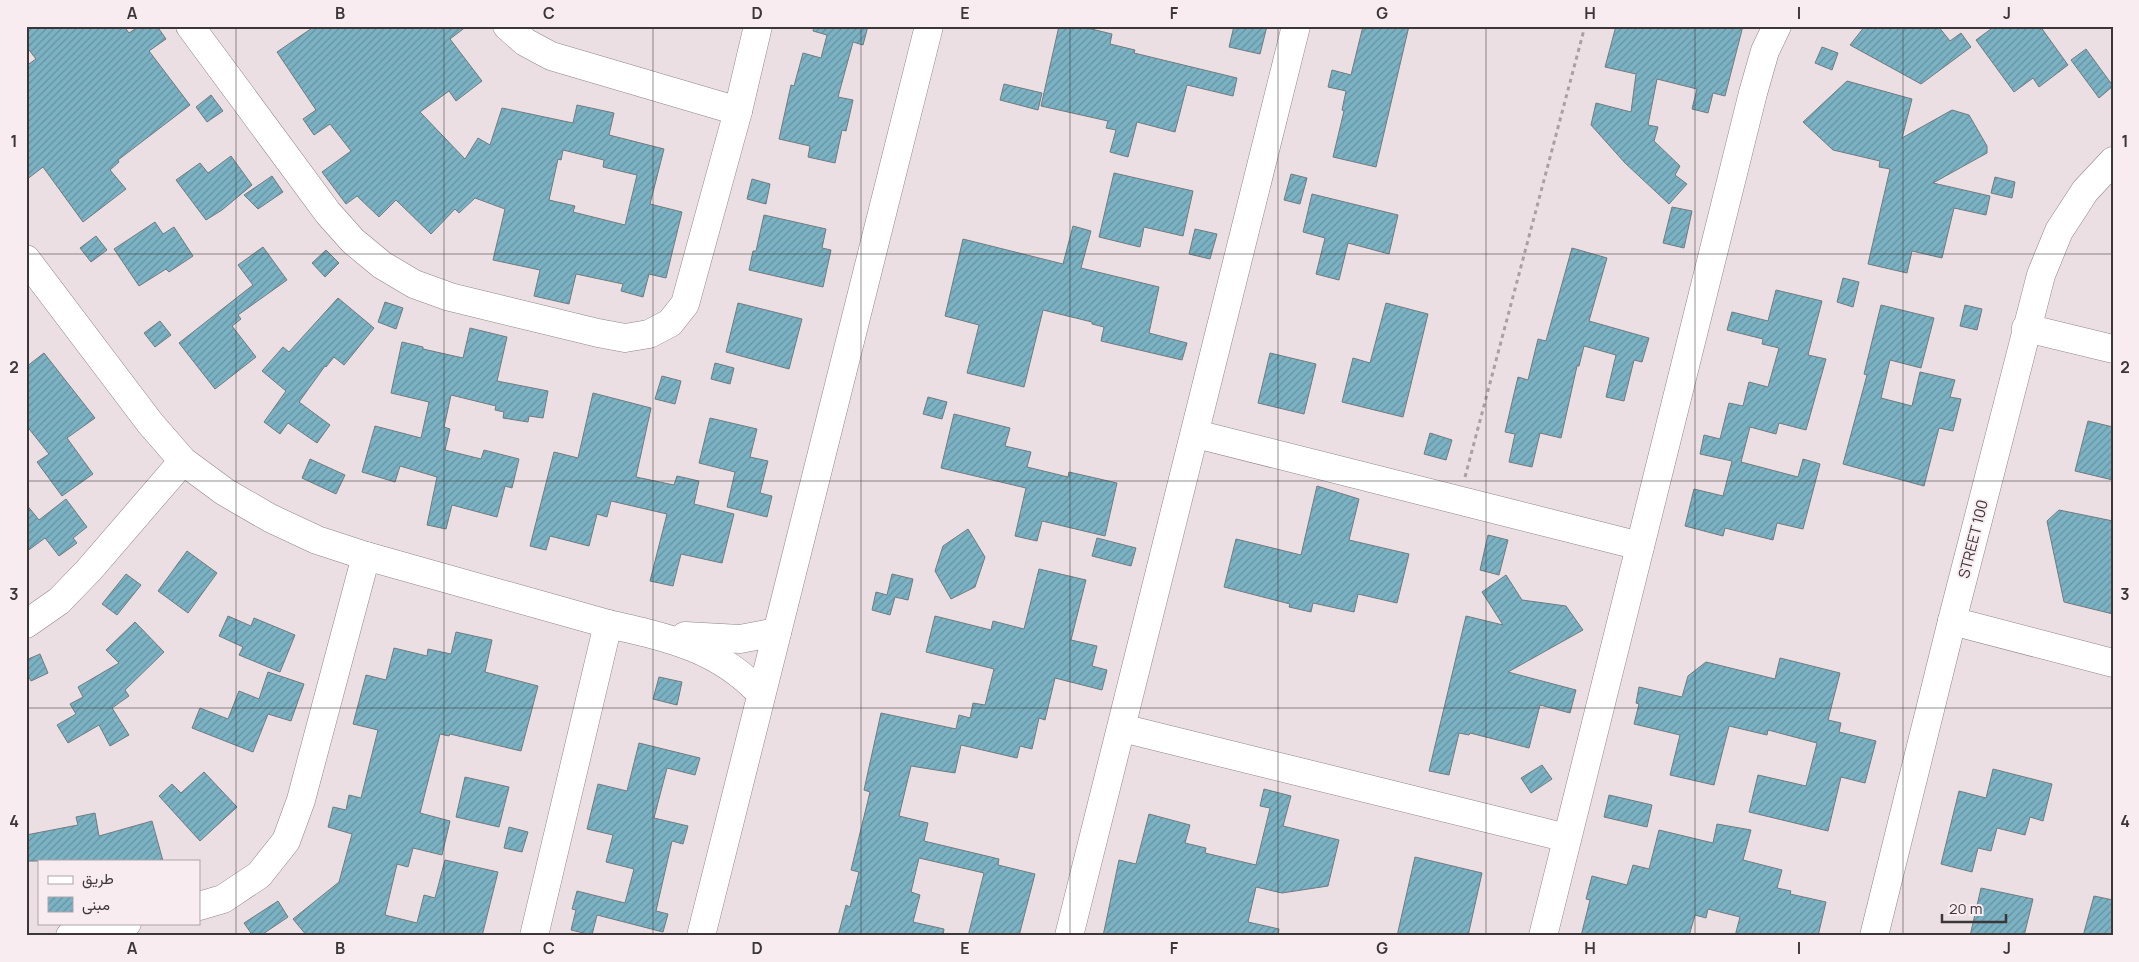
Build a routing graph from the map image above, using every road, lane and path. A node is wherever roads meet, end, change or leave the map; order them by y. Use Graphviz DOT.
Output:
graph roads {
  1 [pos="190,26"];
  2 [pos="508,26"];
  3 [pos="758,26"];
  4 [pos="929,26"];
  5 [pos="1296,26"];
  6 [pos="1585,26"];
  7 [pos="1777,26"];
  8 [pos="738,110"];
  9 [pos="2113,161"];
  10 [pos="26,259"];
  11 [pos="2026,328"];
  12 [pos="2113,349"];
  13 [pos="1196,434"];
  14 [pos="183,461"];
  15 [pos="1459,500"];
  16 [pos="1640,546"];
  17 [pos="366,556"];
  18 [pos="1952,622"];
  19 [pos="26,624"];
  20 [pos="608,624"];
  21 [pos="642,631"];
  22 [pos="777,632"];
  23 [pos="2113,663"];
  24 [pos="761,694"];
  25 [pos="1122,728"];
  26 [pos="1567,838"];
  27 [pos="200,906"];
  28 [pos="123,924"];
  29 [pos="70,936"];
  30 [pos="534,936"];
  31 [pos="701,936"];
  32 [pos="1069,936"];
  33 [pos="1543,936"];
  34 [pos="1874,936"];
  1 -- 8 [label="street"];
  2 -- 8 [label="street"];
  3 -- 8 [label="street"];
  4 -- 22 [label="street"];
  5 -- 13 [label="street"];
  6 -- 15 [label="path"];
  7 -- 16 [label="street"];
  9 -- 11 [label="street, STREET 100"];
  10 -- 14 [label="street"];
  11 -- 12 [label="street"];
  11 -- 18 [label="street, STREET 100"];
  13 -- 15 [label="street"];
  13 -- 25 [label="street"];
  14 -- 17 [label="street"];
  14 -- 19 [label="street"];
  15 -- 16 [label="street"];
  16 -- 26 [label="street"];
  17 -- 20 [label="street"];
  17 -- 27 [label="street"];
  18 -- 23 [label="street"];
  18 -- 34 [label="street, STREET 100"];
  20 -- 21 [label="street"];
  20 -- 30 [label="street"];
  21 -- 22 [label="street"];
  21 -- 24 [label="street"];
  22 -- 24 [label="street"];
  24 -- 31 [label="street"];
  25 -- 26 [label="street"];
  25 -- 32 [label="street"];
  26 -- 33 [label="street"];
  28 -- 29 [label="street"];
}
